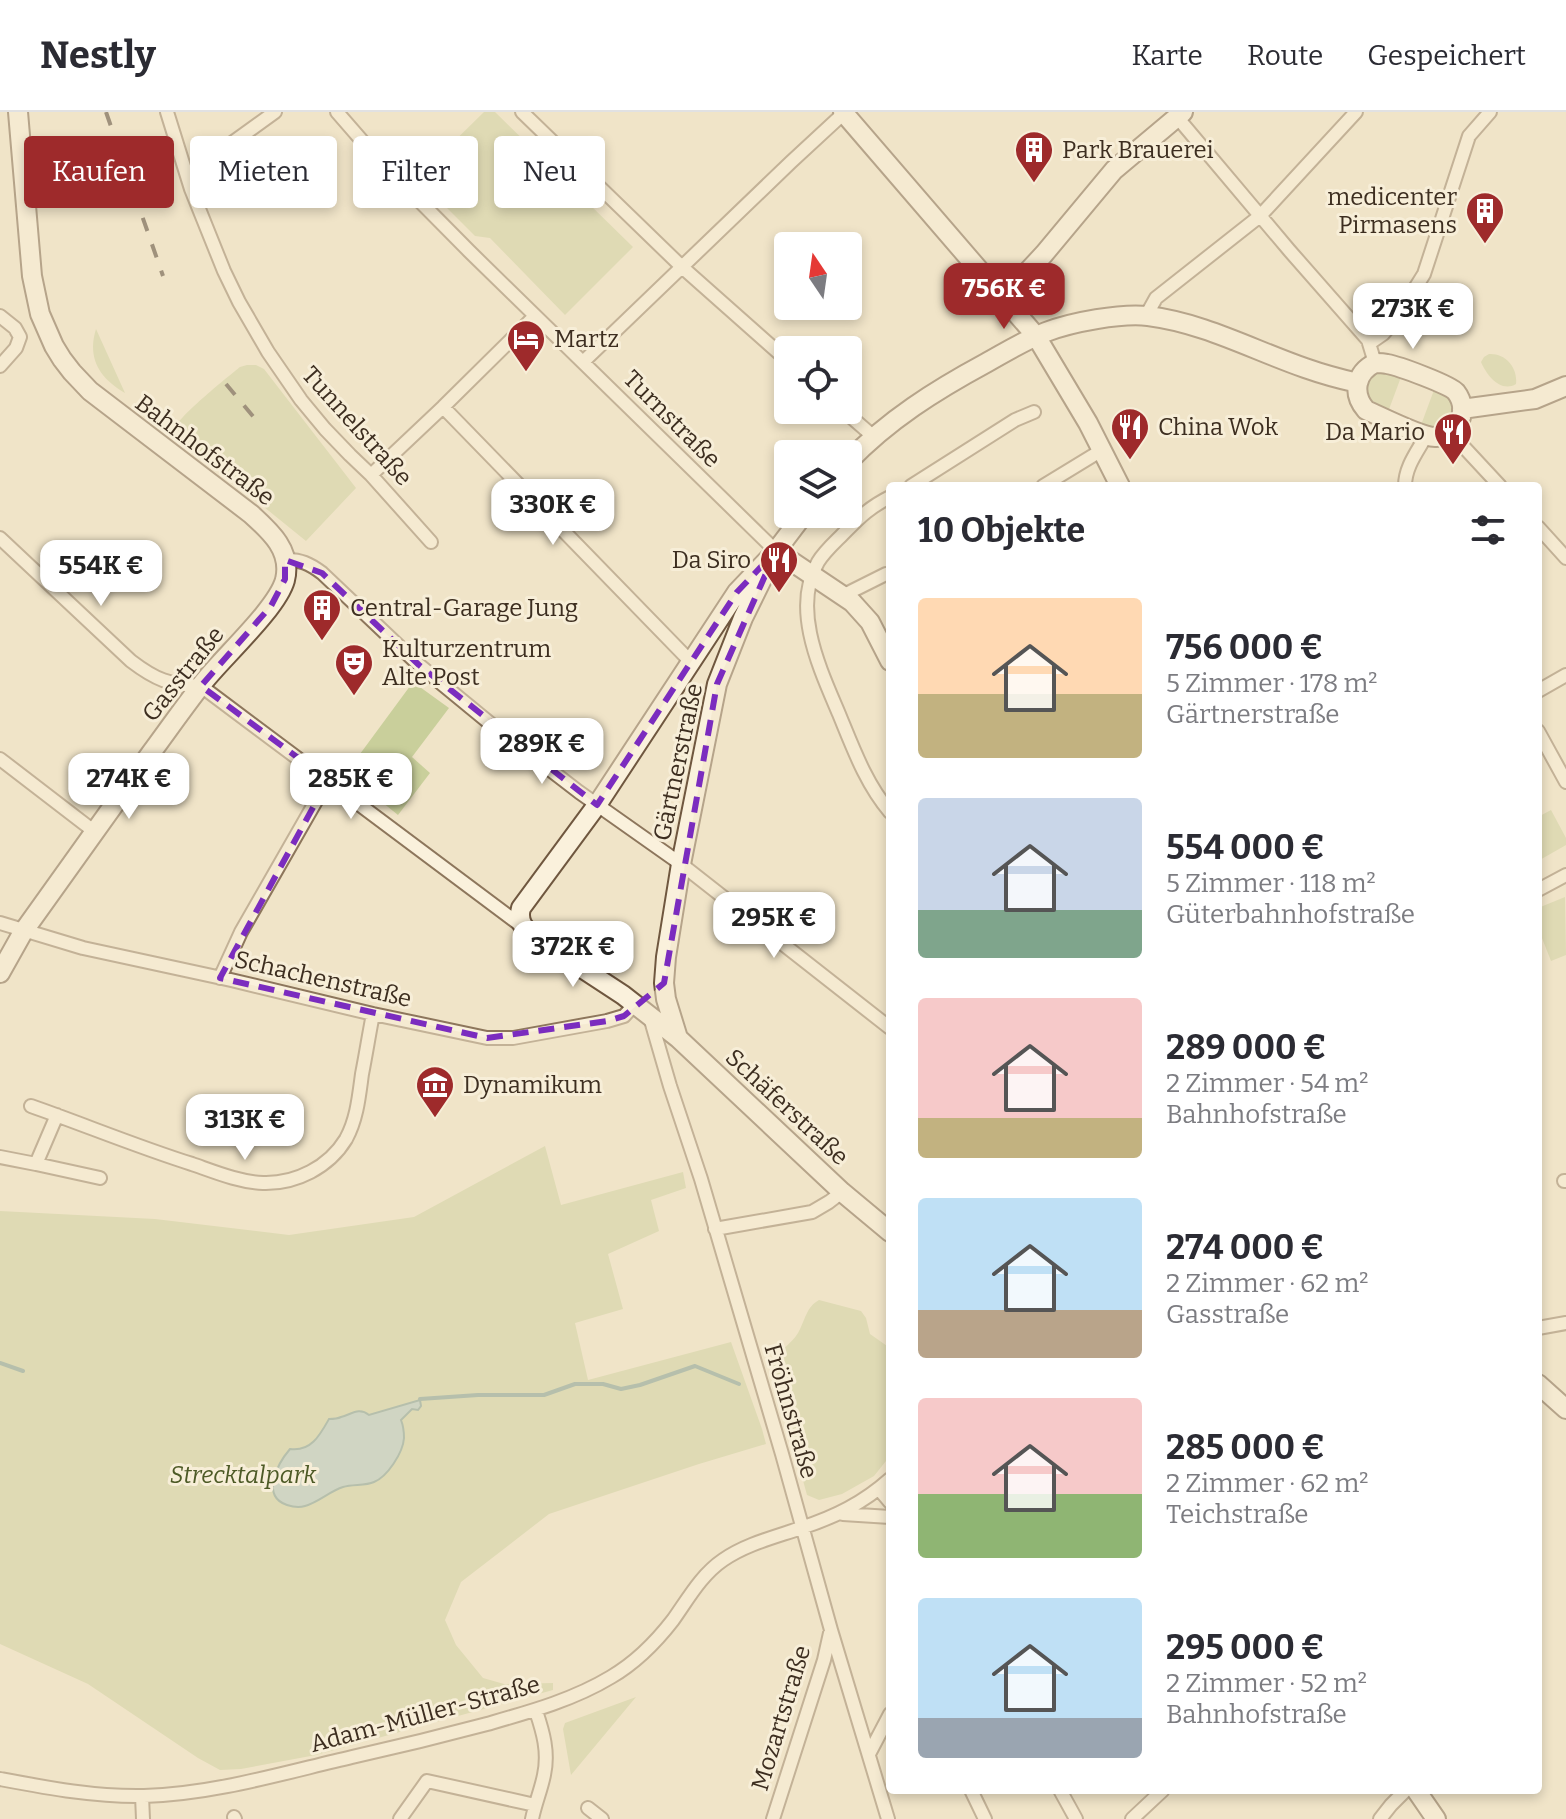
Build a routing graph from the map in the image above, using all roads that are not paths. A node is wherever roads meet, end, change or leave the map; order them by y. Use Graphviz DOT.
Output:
graph roads {
  1 [pos="18,112"];
  2 [pos="167,112"];
  3 [pos="275,112"];
  4 [pos="337,112"];
  5 [pos="522,112"];
  6 [pos="1356,112"];
  7 [pos="1490,112"];
  8 [pos="843,113"];
  9 [pos="1180,115"];
  10 [pos="242,136"];
  11 [pos="1260,216"];
  12 [pos="682,267"];
  13 [pos="1003,298"];
  14 [pos="0,316"];
  15 [pos="535,316"];
  16 [pos="1146,316"];
  17 [pos="1036,336"];
  18 [pos="1370,343"];
  19 [pos="774,349"];
  20 [pos="583,362"];
  21 [pos="1375,363"];
  22 [pos="0,366"];
  23 [pos="1358,383"];
  24 [pos="1566,386"];
  25 [pos="443,407"];
  26 [pos="1462,409"];
  27 [pos="1030,414"];
  28 [pos="859,424"];
  29 [pos="1452,432"];
  30 [pos="1426,436"];
  31 [pos="874,437"];
  32 [pos="862,449"];
  33 [pos="1102,450"];
  34 [pos="371,475"];
  35 [pos="917,482"];
  36 [pos="1050,482"];
  37 [pos="1118,482"];
  38 [pos="1405,482"];
  39 [pos="1496,482"];
  40 [pos="886,499"];
  41 [pos="793,528"];
  42 [pos="1542,532"];
  43 [pos="0,538"];
  44 [pos="1566,538"];
  45 [pos="431,542"];
  46 [pos="1554,545"];
  47 [pos="776,551"];
  48 [pos="1566,558"];
  49 [pos="285,560"];
  50 [pos="886,574"];
  51 [pos="811,575"];
  52 [pos="844,595"];
  53 [pos="886,653"];
  54 [pos="690,661"];
  55 [pos="1566,675"];
  56 [pos="201,686"];
  57 [pos="1542,689"];
  58 [pos="1542,738"];
  59 [pos="0,759"];
  60 [pos="328,780"];
  61 [pos="1566,782"];
  62 [pos="597,805"];
  63 [pos="886,807"];
  64 [pos="95,832"];
  65 [pos="681,864"];
  66 [pos="1566,875"];
  67 [pos="1542,888"];
  68 [pos="0,923"];
  69 [pos="523,927"];
  70 [pos="23,932"];
  71 [pos="0,973"];
  72 [pos="220,978"];
  73 [pos="664,983"];
  74 [pos="629,1000"];
  75 [pos="373,1014"];
  76 [pos="650,1017"];
  77 [pos="886,1025"];
  78 [pos="678,1038"];
  79 [pos="31,1106"];
  80 [pos="57,1115"];
  81 [pos="0,1157"];
  82 [pos="36,1164"];
  83 [pos="100,1178"];
  84 [pos="842,1192"];
  85 [pos="715,1229"];
  86 [pos="886,1229"];
  87 [pos="1566,1323"];
  88 [pos="1542,1327"];
  89 [pos="1542,1388"];
  90 [pos="1566,1409"];
  91 [pos="886,1483"];
  92 [pos="879,1489"];
  93 [pos="886,1497"];
  94 [pos="840,1514"];
  95 [pos="886,1517"];
  96 [pos="802,1528"];
  97 [pos="831,1630"];
  98 [pos="536,1711"];
  99 [pos="886,1722"];
  100 [pos="869,1754"];
  101 [pos="0,1779"];
  102 [pos="973,1794"];
  103 [pos="1062,1794"];
  104 [pos="1159,1794"];
  105 [pos="1402,1794"];
  106 [pos="1419,1794"];
  107 [pos="142,1796"];
  108 [pos="535,1805"];
  109 [pos="588,1808"];
  110 [pos="143,1819"];
  111 [pos="400,1819"];
  112 [pos="532,1819"];
  113 [pos="602,1819"];
  114 [pos="773,1819"];
  115 [pos="888,1819"];
  116 [pos="985,1819"];
  117 [pos="1076,1819"];
  118 [pos="1132,1819"];
  119 [pos="1380,1819"];
  120 [pos="1436,1819"];
  1 -- 49 [label="main road, Bahnhofstraße"];
  2 -- 34 [label="street, Tunnelstraße"];
  3 -- 10 [label="street"];
  4 -- 15 [label="street, Turnstraße"];
  5 -- 12 [label="street"];
  6 -- 11 [label="street"];
  7 -- 18 [label="street"];
  8 -- 12 [label="street"];
  8 -- 13 [label="main road"];
  9 -- 11 [label="street"];
  9 -- 13 [label="main road"];
  11 -- 16 [label="street"];
  11 -- 18 [label="street"];
  12 -- 19 [label="street"];
  12 -- 20 [label="street"];
  13 -- 17 [label="main road"];
  14 -- 22 [label="street"];
  15 -- 20 [label="street, Turnstraße"];
  15 -- 25 [label="street"];
  16 -- 17 [label="main road"];
  16 -- 23 [label="main road"];
  17 -- 31 [label="main road"];
  17 -- 33 [label="main road"];
  18 -- 21 [label="street"];
  20 -- 47 [label="street, Turnstraße"];
  21 -- 23 [label="main road"];
  21 -- 26 [label="main road"];
  23 -- 30 [label="main road"];
  24 -- 26 [label="main road"];
  25 -- 34 [label="street"];
  25 -- 54 [label="street"];
  26 -- 29 [label="main road"];
  27 -- 35 [label="street"];
  28 -- 31 [label="street"];
  29 -- 30 [label="main road"];
  29 -- 39 [label="street"];
  30 -- 38 [label="street"];
  31 -- 32 [label="main road"];
  33 -- 36 [label="street"];
  33 -- 37 [label="main road"];
  34 -- 45 [label="street, Tunnelstraße"];
  40 -- 51 [label="street"];
  41 -- 47 [label="main road, Gärtnerstraße"];
  42 -- 46 [label="street"];
  43 -- 56 [label="street"];
  44 -- 46 [label="street"];
  46 -- 48 [label="street"];
  47 -- 51 [label="main road"];
  47 -- 54 [label="main road"];
  47 -- 65 [label="main road, Gärtnerstraße"];
  49 -- 56 [label="main road, Gasstraße"];
  49 -- 62 [label="street"];
  50 -- 52 [label="street"];
  51 -- 52 [label="main road"];
  51 -- 63 [label="street"];
  52 -- 53 [label="main road"];
  54 -- 62 [label="main road"];
  55 -- 57 [label="street"];
  56 -- 60 [label="street"];
  56 -- 64 [label="main road, Gasstraße"];
  58 -- 61 [label="street"];
  59 -- 64 [label="street"];
  60 -- 69 [label="street"];
  60 -- 72 [label="street"];
  62 -- 65 [label="street"];
  62 -- 69 [label="main road"];
  64 -- 70 [label="main road, Gasstraße"];
  65 -- 73 [label="main road, Gärtnerstraße"];
  65 -- 77 [label="street"];
  66 -- 67 [label="street"];
  68 -- 70 [label="street, Schachenstraße"];
  69 -- 74 [label="main road, Schäferstraße"];
  70 -- 71 [label="main road, Gasstraße"];
  70 -- 72 [label="street, Schachenstraße"];
  72 -- 75 [label="street, Schachenstraße"];
  73 -- 74 [label="main road"];
  73 -- 78 [label="main road, Gärtnerstraße"];
  74 -- 75 [label="street, Schachenstraße"];
  74 -- 76 [label="main road, Schäferstraße"];
  75 -- 80 [label="street"];
  76 -- 78 [label="main road, Schäferstraße"];
  76 -- 85 [label="street, Fröhnstraße"];
  78 -- 84 [label="main road, Schäferstraße"];
  79 -- 80 [label="street"];
  80 -- 82 [label="street"];
  81 -- 82 [label="street"];
  82 -- 83 [label="street"];
  84 -- 85 [label="street"];
  84 -- 86 [label="main road, Schäferstraße"];
  85 -- 96 [label="street, Fröhnstraße"];
  87 -- 88 [label="street"];
  89 -- 90 [label="main road"];
  91 -- 92 [label="street"];
  92 -- 93 [label="street"];
  92 -- 94 [label="street"];
  94 -- 95 [label="street"];
  94 -- 96 [label="street, Adam-Müller-Straße"];
  96 -- 97 [label="street, Fröhnstraße"];
  96 -- 98 [label="street, Adam-Müller-Straße"];
  97 -- 100 [label="street, Fröhnstraße"];
  97 -- 114 [label="street, Mozartstraße"];
  98 -- 107 [label="street, Adam-Müller-Straße"];
  98 -- 108 [label="street"];
  99 -- 100 [label="street"];
  100 -- 115 [label="street, Fröhnstraße"];
  101 -- 107 [label="street, Adam-Müller-Straße"];
  102 -- 116 [label="street"];
  103 -- 117 [label="street"];
  104 -- 118 [label="street"];
  105 -- 119 [label="street"];
  106 -- 120 [label="main road"];
  107 -- 110 [label="street"];
  108 -- 111 [label="street"];
  108 -- 112 [label="street"];
  109 -- 113 [label="street"];
}
